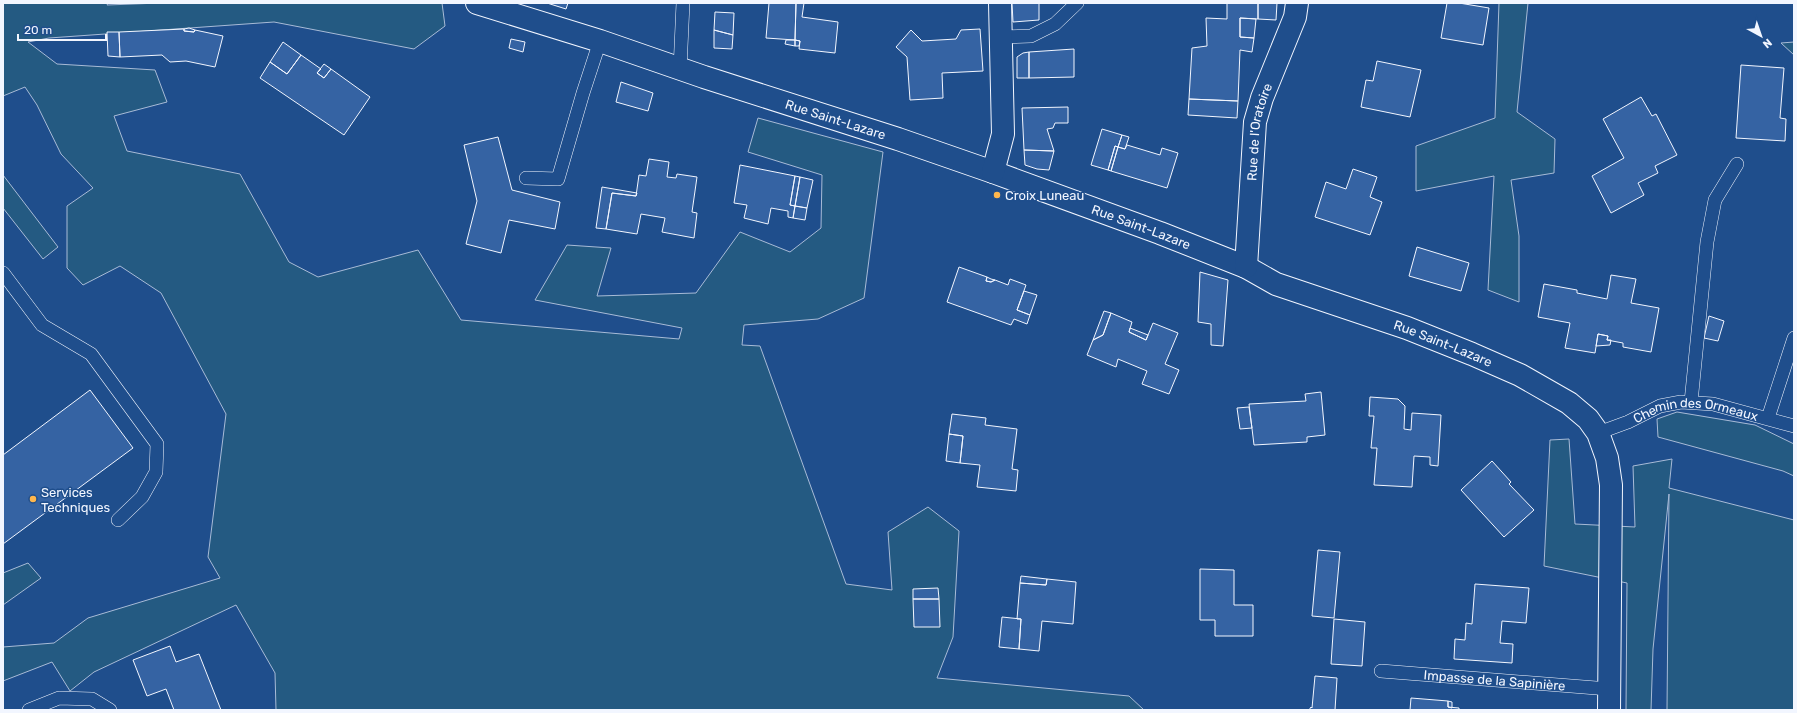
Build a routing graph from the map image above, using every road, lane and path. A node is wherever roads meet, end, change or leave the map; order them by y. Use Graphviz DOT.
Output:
graph roads {
  1 [pos="477,3"];
  2 [pos="683,3"];
  3 [pos="1000,3"];
  4 [pos="1077,3"];
  5 [pos="1297,3"];
  6 [pos="1001,37"];
  7 [pos="600,41"];
  8 [pos="680,69"];
  9 [pos="1737,164"];
  10 [pos="993,172"];
  11 [pos="526,178"];
  12 [pos="1246,267"];
  13 [pos="3,273"];
  14 [pos="1794,338"];
  15 [pos="1691,402"];
  16 [pos="1768,418"];
  17 [pos="1794,426"];
  18 [pos="1598,433"];
  19 [pos="118,520"];
  20 [pos="1381,671"];
  21 [pos="1609,689"];
  22 [pos="30,710"];
  23 [pos="110,710"];
  24 [pos="1609,710"];
  1 -- 7 [label="street, Rue Saint-Lazare"];
  2 -- 8 [label="lane"];
  3 -- 6 [label="street"];
  4 -- 6 [label="lane"];
  5 -- 12 [label="street, Rue de l'Oratoire"];
  6 -- 10 [label="street"];
  7 -- 8 [label="street, Rue Saint-Lazare"];
  7 -- 11 [label="lane"];
  8 -- 10 [label="street, Rue Saint-Lazare"];
  9 -- 15 [label="lane"];
  10 -- 12 [label="street, Rue Saint-Lazare"];
  12 -- 18 [label="street, Rue Saint-Lazare"];
  13 -- 19 [label="lane"];
  14 -- 16 [label="lane"];
  15 -- 16 [label="lane, Chemin des Ormeaux"];
  15 -- 18 [label="lane, Chemin des Ormeaux"];
  16 -- 17 [label="lane, Chemin des Ormeaux"];
  18 -- 21 [label="street, Rue Saint-Lazare"];
  20 -- 21 [label="lane, Impasse de la Sapinière"];
  21 -- 24 [label="street, Rue Saint-Lazare"];
  22 -- 23 [label="lane"];
}
